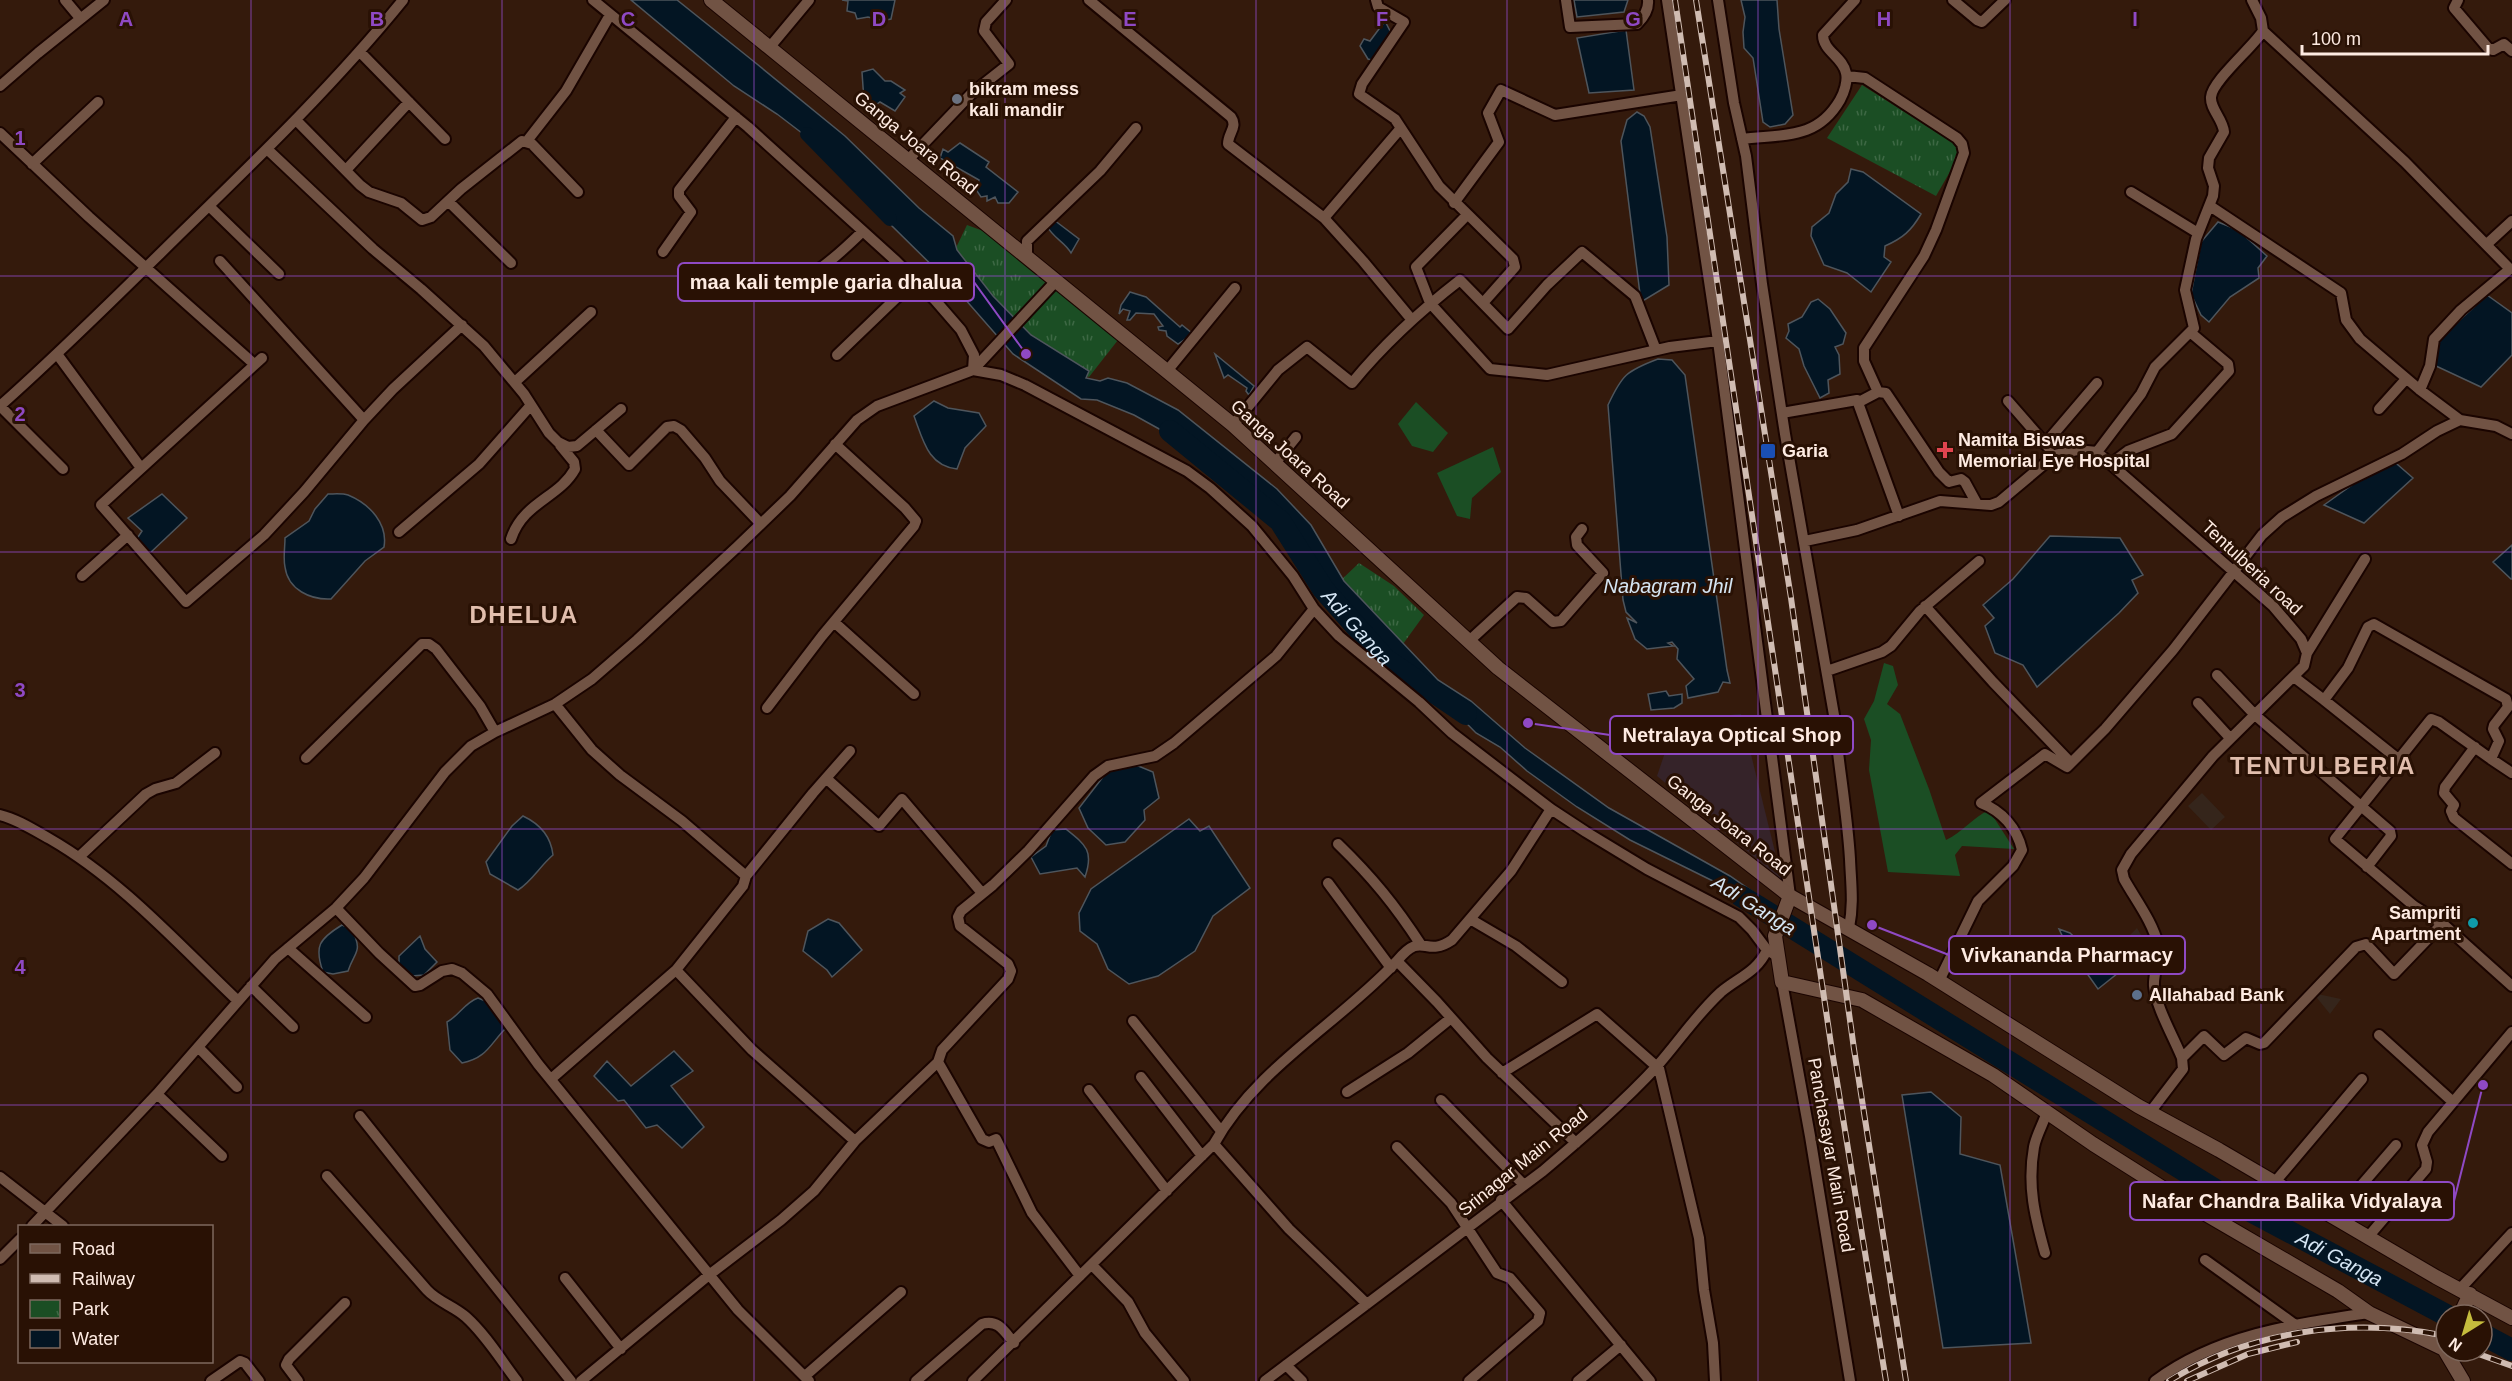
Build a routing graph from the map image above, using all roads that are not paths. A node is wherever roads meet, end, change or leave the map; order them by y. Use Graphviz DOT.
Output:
graph roads {
  1 [pos="65,0"];
  2 [pos="104,0"];
  3 [pos="403,0"];
  4 [pos="593,0"];
  5 [pos="711,0"];
  6 [pos="809,0"];
  7 [pos="1006,0"];
  8 [pos="1089,0"];
  9 [pos="1376,0"];
  10 [pos="1566,0"];
  11 [pos="1648,0"];
  12 [pos="1667,0"];
  13 [pos="1718,0"];
  14 [pos="1855,0"];
  15 [pos="1953,0"];
  16 [pos="2005,0"];
  17 [pos="2252,0"];
  18 [pos="2458,0"];
  19 [pos="610,15"];
  20 [pos="80,18"];
  21 [pos="2263,31"];
  22 [pos="770,48"];
  23 [pos="2512,51"];
  24 [pos="360,52"];
  25 [pos="1847,76"];
  26 [pos="0,86"];
  27 [pos="1682,95"];
  28 [pos="98,102"];
  29 [pos="408,102"];
  30 [pos="736,117"];
  31 [pos="296,120"];
  32 [pos="1136,128"];
  33 [pos="1401,128"];
  34 [pos="0,133"];
  35 [pos="445,139"];
  36 [pos="1742,139"];
  37 [pos="527,141"];
  38 [pos="267,149"];
  39 [pos="908,160"];
  40 [pos="32,164"];
  41 [pos="346,170"];
  42 [pos="578,192"];
  43 [pos="2131,192"];
  44 [pos="448,201"];
  45 [pos="1454,203"];
  46 [pos="209,206"];
  47 [pos="2210,206"];
  48 [pos="1467,215"];
  49 [pos="1324,218"];
  50 [pos="2512,221"];
  51 [pos="863,231"];
  52 [pos="2198,233"];
  53 [pos="2487,244"];
  54 [pos="663,252"];
  55 [pos="1027,257"];
  56 [pos="220,261"];
  57 [pos="511,262"];
  58 [pos="146,267"];
  59 [pos="279,274"];
  60 [pos="915,280"];
  61 [pos="1056,281"];
  62 [pos="1235,288"];
  63 [pos="768,295"];
  64 [pos="1430,303"];
  65 [pos="1483,303"];
  66 [pos="591,312"];
  67 [pos="1412,320"];
  68 [pos="462,325"];
  69 [pos="2190,332"];
  70 [pos="1718,341"];
  71 [pos="1656,350"];
  72 [pos="57,354"];
  73 [pos="837,355"];
  74 [pos="973,370"];
  75 [pos="1167,370"];
  76 [pos="2406,379"];
  77 [pos="515,382"];
  78 [pos="2097,383"];
  79 [pos="2420,390"];
  80 [pos="1878,392"];
  81 [pos="2,401"];
  82 [pos="2008,401"];
  83 [pos="1859,402"];
  84 [pos="531,405"];
  85 [pos="621,409"];
  86 [pos="2379,410"];
  87 [pos="1782,413"];
  88 [pos="364,420"];
  89 [pos="2460,420"];
  90 [pos="1233,425"];
  91 [pos="596,430"];
  92 [pos="2512,434"];
  93 [pos="1296,437"];
  94 [pos="558,442"];
  95 [pos="835,444"];
  96 [pos="2045,444"];
  97 [pos="2097,452"];
  98 [pos="2055,455"];
  99 [pos="1275,463"];
  100 [pos="2112,463"];
  101 [pos="141,468"];
  102 [pos="63,469"];
  103 [pos="1977,504"];
  104 [pos="1899,516"];
  105 [pos="761,524"];
  106 [pos="1582,529"];
  107 [pos="399,532"];
  108 [pos="128,535"];
  109 [pos="511,539"];
  110 [pos="1805,541"];
  111 [pos="2365,559"];
  112 [pos="1978,561"];
  113 [pos="2235,572"];
  114 [pos="82,576"];
  115 [pos="1925,606"];
  116 [pos="1314,609"];
  117 [pos="834,622"];
  118 [pos="1469,641"];
  119 [pos="2307,654"];
  120 [pos="1827,670"];
  121 [pos="2217,675"];
  122 [pos="2294,677"];
  123 [pos="914,694"];
  124 [pos="2324,700"];
  125 [pos="2198,703"];
  126 [pos="555,704"];
  127 [pos="767,708"];
  128 [pos="2255,715"];
  129 [pos="495,732"];
  130 [pos="2230,738"];
  131 [pos="2475,747"];
  132 [pos="850,752"];
  133 [pos="214,753"];
  134 [pos="306,758"];
  135 [pos="2398,759"];
  136 [pos="2491,759"];
  137 [pos="2070,762"];
  138 [pos="2512,773"];
  139 [pos="827,779"];
  140 [pos="2359,806"];
  141 [pos="1551,809"];
  142 [pos="0,815"];
  143 [pos="1338,844"];
  144 [pos="80,856"];
  145 [pos="2512,864"];
  146 [pos="2367,867"];
  147 [pos="746,876"];
  148 [pos="1328,883"];
  149 [pos="982,893"];
  150 [pos="1790,896"];
  151 [pos="336,908"];
  152 [pos="1470,919"];
  153 [pos="2442,924"];
  154 [pos="1849,928"];
  155 [pos="1421,945"];
  156 [pos="288,948"];
  157 [pos="1772,953"];
  158 [pos="1394,965"];
  159 [pos="676,970"];
  160 [pos="1939,981"];
  161 [pos="1562,982"];
  162 [pos="1782,982"];
  163 [pos="251,986"];
  164 [pos="2512,986"];
  165 [pos="238,1001"];
  166 [pos="366,1017"];
  167 [pos="1451,1018"];
  168 [pos="1133,1021"];
  169 [pos="293,1027"];
  170 [pos="2379,1035"];
  171 [pos="2510,1039"];
  172 [pos="198,1047"];
  173 [pos="2182,1059"];
  174 [pos="938,1062"];
  175 [pos="1657,1065"];
  176 [pos="1502,1073"];
  177 [pos="1141,1077"];
  178 [pos="551,1079"];
  179 [pos="2362,1079"];
  180 [pos="237,1087"];
  181 [pos="1089,1090"];
  182 [pos="1347,1092"];
  183 [pos="157,1094"];
  184 [pos="1441,1100"];
  185 [pos="2452,1102"];
  186 [pos="2151,1111"];
  187 [pos="2047,1112"];
  188 [pos="360,1116"];
  189 [pos="1221,1131"];
  190 [pos="855,1141"];
  191 [pos="1576,1143"];
  192 [pos="1214,1144"];
  193 [pos="2396,1144"];
  194 [pos="1396,1147"];
  195 [pos="222,1156"];
  196 [pos="1202,1156"];
  197 [pos="327,1176"];
  198 [pos="0,1177"];
  199 [pos="2275,1182"];
  200 [pos="1524,1185"];
  201 [pos="1167,1191"];
  202 [pos="1501,1200"];
  203 [pos="45,1212"];
  204 [pos="2334,1217"];
  205 [pos="34,1225"];
  206 [pos="61,1225"];
  207 [pos="1466,1229"];
  208 [pos="2512,1233"];
  209 [pos="2368,1237"];
  210 [pos="18,1241"];
  211 [pos="2045,1253"];
  212 [pos="0,1259"];
  213 [pos="2205,1260"];
  214 [pos="1092,1264"];
  215 [pos="709,1275"];
  216 [pos="1080,1276"];
  217 [pos="566,1278"];
  218 [pos="901,1292"];
  219 [pos="2465,1292"];
  220 [pos="345,1303"];
  221 [pos="2463,1303"];
  222 [pos="1367,1304"];
  223 [pos="2369,1313"];
  224 [pos="2512,1318"];
  225 [pos="2294,1324"];
  226 [pos="1014,1342"];
  227 [pos="2434,1342"];
  228 [pos="1621,1345"];
  229 [pos="621,1348"];
  230 [pos="2453,1363"];
  231 [pos="1286,1365"];
  232 [pos="807,1378"];
  233 [pos="980,1379"];
  234 [pos="211,1381"];
  235 [pos="259,1381"];
  236 [pos="298,1381"];
  237 [pos="517,1381"];
  238 [pos="571,1381"];
  239 [pos="581,1381"];
  240 [pos="916,1381"];
  241 [pos="1184,1381"];
  242 [pos="1265,1381"];
  243 [pos="1302,1381"];
  244 [pos="1469,1381"];
  245 [pos="1578,1381"];
  246 [pos="1650,1381"];
  247 [pos="1715,1381"];
  248 [pos="1850,1381"];
  249 [pos="2155,1381"];
  250 [pos="2463,1381"];
  1 -- 20 [label="street"];
  2 -- 20 [label="street"];
  3 -- 24 [label="street"];
  4 -- 19 [label="street"];
  5 -- 22 [label="main road, Ganga Joara Road"];
  6 -- 22 [label="street"];
  7 -- 39 [label="street"];
  8 -- 49 [label="street"];
  9 -- 33 [label="street"];
  10 -- 11 [label="street"];
  12 -- 27 [label="street"];
  13 -- 36 [label="street"];
  14 -- 25 [label="street"];
  15 -- 16 [label="street"];
  17 -- 21 [label="street"];
  18 -- 23 [label="street"];
  19 -- 30 [label="street"];
  19 -- 37 [label="street"];
  20 -- 26 [label="street"];
  21 -- 47 [label="street"];
  21 -- 53 [label="street"];
  22 -- 39 [label="main road, Ganga Joara Road"];
  24 -- 29 [label="street"];
  24 -- 31 [label="street"];
  25 -- 36 [label="street"];
  25 -- 80 [label="street"];
  27 -- 45 [label="street"];
  27 -- 70 [label="street"];
  28 -- 40 [label="street"];
  29 -- 35 [label="street"];
  29 -- 41 [label="street"];
  30 -- 51 [label="street"];
  30 -- 54 [label="street"];
  31 -- 38 [label="street"];
  31 -- 41 [label="street"];
  32 -- 55 [label="street"];
  33 -- 45 [label="street"];
  33 -- 49 [label="street"];
  34 -- 40 [label="street"];
  36 -- 87 [label="street"];
  37 -- 42 [label="street"];
  37 -- 44 [label="street"];
  38 -- 46 [label="street"];
  38 -- 68 [label="street"];
  39 -- 55 [label="main road, Ganga Joara Road"];
  40 -- 58 [label="street"];
  41 -- 44 [label="street"];
  43 -- 52 [label="street"];
  44 -- 57 [label="street"];
  45 -- 48 [label="street"];
  46 -- 58 [label="street"];
  46 -- 59 [label="street"];
  47 -- 52 [label="street"];
  47 -- 76 [label="street"];
  48 -- 64 [label="street"];
  48 -- 65 [label="street"];
  49 -- 67 [label="street"];
  50 -- 53 [label="street"];
  51 -- 60 [label="street"];
  51 -- 63 [label="street"];
  52 -- 69 [label="street"];
  53 -- 79 [label="street"];
  55 -- 61 [label="main road, Ganga Joara Road"];
  56 -- 88 [label="street"];
  58 -- 72 [label="street"];
  58 -- 101 [label="street"];
  60 -- 73 [label="street"];
  60 -- 74 [label="street"];
  61 -- 74 [label="street"];
  61 -- 75 [label="main road, Ganga Joara Road"];
  62 -- 75 [label="street"];
  64 -- 65 [label="street"];
  64 -- 67 [label="street"];
  64 -- 71 [label="street"];
  65 -- 71 [label="street"];
  66 -- 77 [label="street"];
  67 -- 90 [label="street"];
  68 -- 77 [label="street"];
  68 -- 88 [label="street"];
  69 -- 97 [label="street"];
  69 -- 100 [label="street"];
  70 -- 71 [label="street"];
  70 -- 150 [label="street"];
  72 -- 81 [label="street"];
  72 -- 101 [label="street"];
  74 -- 95 [label="street"];
  74 -- 116 [label="street"];
  75 -- 90 [label="main road, Ganga Joara Road"];
  76 -- 79 [label="street"];
  76 -- 86 [label="street"];
  77 -- 84 [label="street"];
  78 -- 96 [label="street"];
  79 -- 89 [label="street"];
  80 -- 83 [label="street"];
  80 -- 103 [label="street"];
  81 -- 102 [label="street"];
  82 -- 96 [label="street"];
  83 -- 87 [label="street"];
  83 -- 104 [label="street"];
  84 -- 94 [label="street"];
  84 -- 107 [label="street"];
  85 -- 91 [label="street"];
  87 -- 110 [label="street"];
  88 -- 108 [label="street"];
  89 -- 92 [label="street"];
  89 -- 113 [label="street"];
  90 -- 99 [label="main road, Ganga Joara Road"];
  91 -- 94 [label="street"];
  91 -- 105 [label="street"];
  93 -- 99 [label="street"];
  94 -- 109 [label="street"];
  95 -- 105 [label="street"];
  95 -- 117 [label="street"];
  96 -- 98 [label="street"];
  97 -- 98 [label="street"];
  97 -- 100 [label="street, Tentulberia road"];
  98 -- 103 [label="street"];
  99 -- 118 [label="main road, Ganga Joara Road"];
  100 -- 113 [label="street, Tentulberia road"];
  101 -- 108 [label="street"];
  103 -- 104 [label="street"];
  104 -- 110 [label="street"];
  105 -- 126 [label="street"];
  106 -- 118 [label="street"];
  108 -- 114 [label="street"];
  110 -- 120 [label="street"];
  111 -- 119 [label="street"];
  112 -- 115 [label="street"];
  113 -- 119 [label="street, Tentulberia road"];
  113 -- 137 [label="street"];
  115 -- 120 [label="street"];
  115 -- 137 [label="street"];
  116 -- 141 [label="street"];
  116 -- 149 [label="street"];
  117 -- 123 [label="street"];
  117 -- 127 [label="street"];
  118 -- 150 [label="main road, Ganga Joara Road"];
  119 -- 122 [label="street"];
  120 -- 154 [label="street"];
  121 -- 128 [label="street"];
  122 -- 124 [label="street"];
  122 -- 128 [label="street"];
  124 -- 135 [label="street"];
  124 -- 136 [label="street"];
  125 -- 130 [label="street"];
  126 -- 129 [label="street"];
  126 -- 147 [label="street"];
  128 -- 130 [label="street"];
  128 -- 140 [label="street"];
  129 -- 134 [label="street"];
  129 -- 151 [label="street"];
  130 -- 173 [label="street"];
  131 -- 135 [label="street"];
  131 -- 136 [label="street"];
  131 -- 145 [label="street"];
  132 -- 139 [label="street"];
  133 -- 144 [label="street"];
  135 -- 140 [label="street"];
  136 -- 138 [label="street"];
  137 -- 160 [label="street"];
  139 -- 147 [label="street"];
  139 -- 149 [label="street"];
  140 -- 146 [label="street"];
  140 -- 146 [label="street"];
  141 -- 152 [label="street"];
  141 -- 157 [label="street"];
  142 -- 144 [label="street"];
  143 -- 155 [label="street"];
  144 -- 165 [label="street"];
  146 -- 153 [label="street"];
  147 -- 159 [label="street"];
  148 -- 158 [label="street"];
  149 -- 174 [label="street"];
  150 -- 154 [label="main road, Ganga Joara Road"];
  150 -- 157 [label="main road, Panchasayar Main Road"];
  151 -- 156 [label="street"];
  151 -- 178 [label="street"];
  152 -- 155 [label="street"];
  152 -- 161 [label="street"];
  153 -- 164 [label="street"];
  153 -- 173 [label="street"];
  154 -- 160 [label="main road, Ganga Joara Road"];
  155 -- 158 [label="street"];
  156 -- 163 [label="street"];
  156 -- 166 [label="street"];
  157 -- 162 [label="main road, Panchasayar Main Road"];
  157 -- 175 [label="street, Srinagar Main Road"];
  158 -- 167 [label="street"];
  158 -- 189 [label="street"];
  159 -- 178 [label="street"];
  159 -- 190 [label="street"];
  160 -- 186 [label="main road, Ganga Joara Road"];
  162 -- 187 [label="main road"];
  162 -- 248 [label="street, Panchasayar Main Road"];
  163 -- 165 [label="street"];
  163 -- 169 [label="street"];
  165 -- 172 [label="street"];
  167 -- 176 [label="street"];
  167 -- 182 [label="street"];
  168 -- 189 [label="street"];
  170 -- 185 [label="street"];
  171 -- 185 [label="street"];
  172 -- 180 [label="street"];
  172 -- 183 [label="street"];
  173 -- 186 [label="street"];
  174 -- 190 [label="street"];
  174 -- 216 [label="street"];
  175 -- 176 [label="street"];
  175 -- 191 [label="street, Srinagar Main Road"];
  175 -- 247 [label="street"];
  176 -- 191 [label="street"];
  177 -- 196 [label="street"];
  178 -- 215 [label="street"];
  179 -- 199 [label="street"];
  181 -- 201 [label="street"];
  183 -- 195 [label="street"];
  183 -- 203 [label="street"];
  184 -- 200 [label="street"];
  185 -- 209 [label="street"];
  186 -- 199 [label="main road, Ganga Joara Road"];
  187 -- 211 [label="street"];
  187 -- 223 [label="main road"];
  188 -- 238 [label="street"];
  189 -- 192 [label="street"];
  190 -- 215 [label="street"];
  191 -- 200 [label="street, Srinagar Main Road"];
  192 -- 196 [label="street"];
  192 -- 222 [label="street"];
  193 -- 204 [label="street"];
  194 -- 207 [label="street"];
  196 -- 201 [label="street"];
  197 -- 237 [label="street"];
  198 -- 203 [label="street"];
  199 -- 204 [label="main road, Ganga Joara Road"];
  200 -- 202 [label="street, Srinagar Main Road"];
  201 -- 214 [label="street"];
  202 -- 207 [label="street, Srinagar Main Road"];
  202 -- 228 [label="street"];
  203 -- 205 [label="street"];
  203 -- 206 [label="street"];
  204 -- 209 [label="main road, Ganga Joara Road"];
  207 -- 222 [label="street, Srinagar Main Road"];
  207 -- 244 [label="street"];
  208 -- 219 [label="street"];
  209 -- 219 [label="main road, Ganga Joara Road"];
  210 -- 212 [label="street"];
  213 -- 225 [label="street"];
  214 -- 216 [label="street"];
  214 -- 241 [label="street"];
  215 -- 229 [label="street"];
  215 -- 232 [label="street"];
  216 -- 226 [label="street"];
  217 -- 229 [label="street"];
  218 -- 232 [label="street"];
  219 -- 221 [label="main road"];
  219 -- 224 [label="main road, Ganga Joara Road"];
  220 -- 236 [label="street"];
  222 -- 231 [label="street, Srinagar Main Road"];
  223 -- 225 [label="street"];
  223 -- 227 [label="main road"];
  225 -- 249 [label="street"];
  226 -- 233 [label="street"];
  226 -- 240 [label="street"];
  228 -- 245 [label="street"];
  228 -- 246 [label="street"];
  229 -- 239 [label="street"];
  230 -- 250 [label="main road"];
  231 -- 242 [label="street, Srinagar Main Road"];
  231 -- 243 [label="street"];
  234 -- 235 [label="street"];
}
